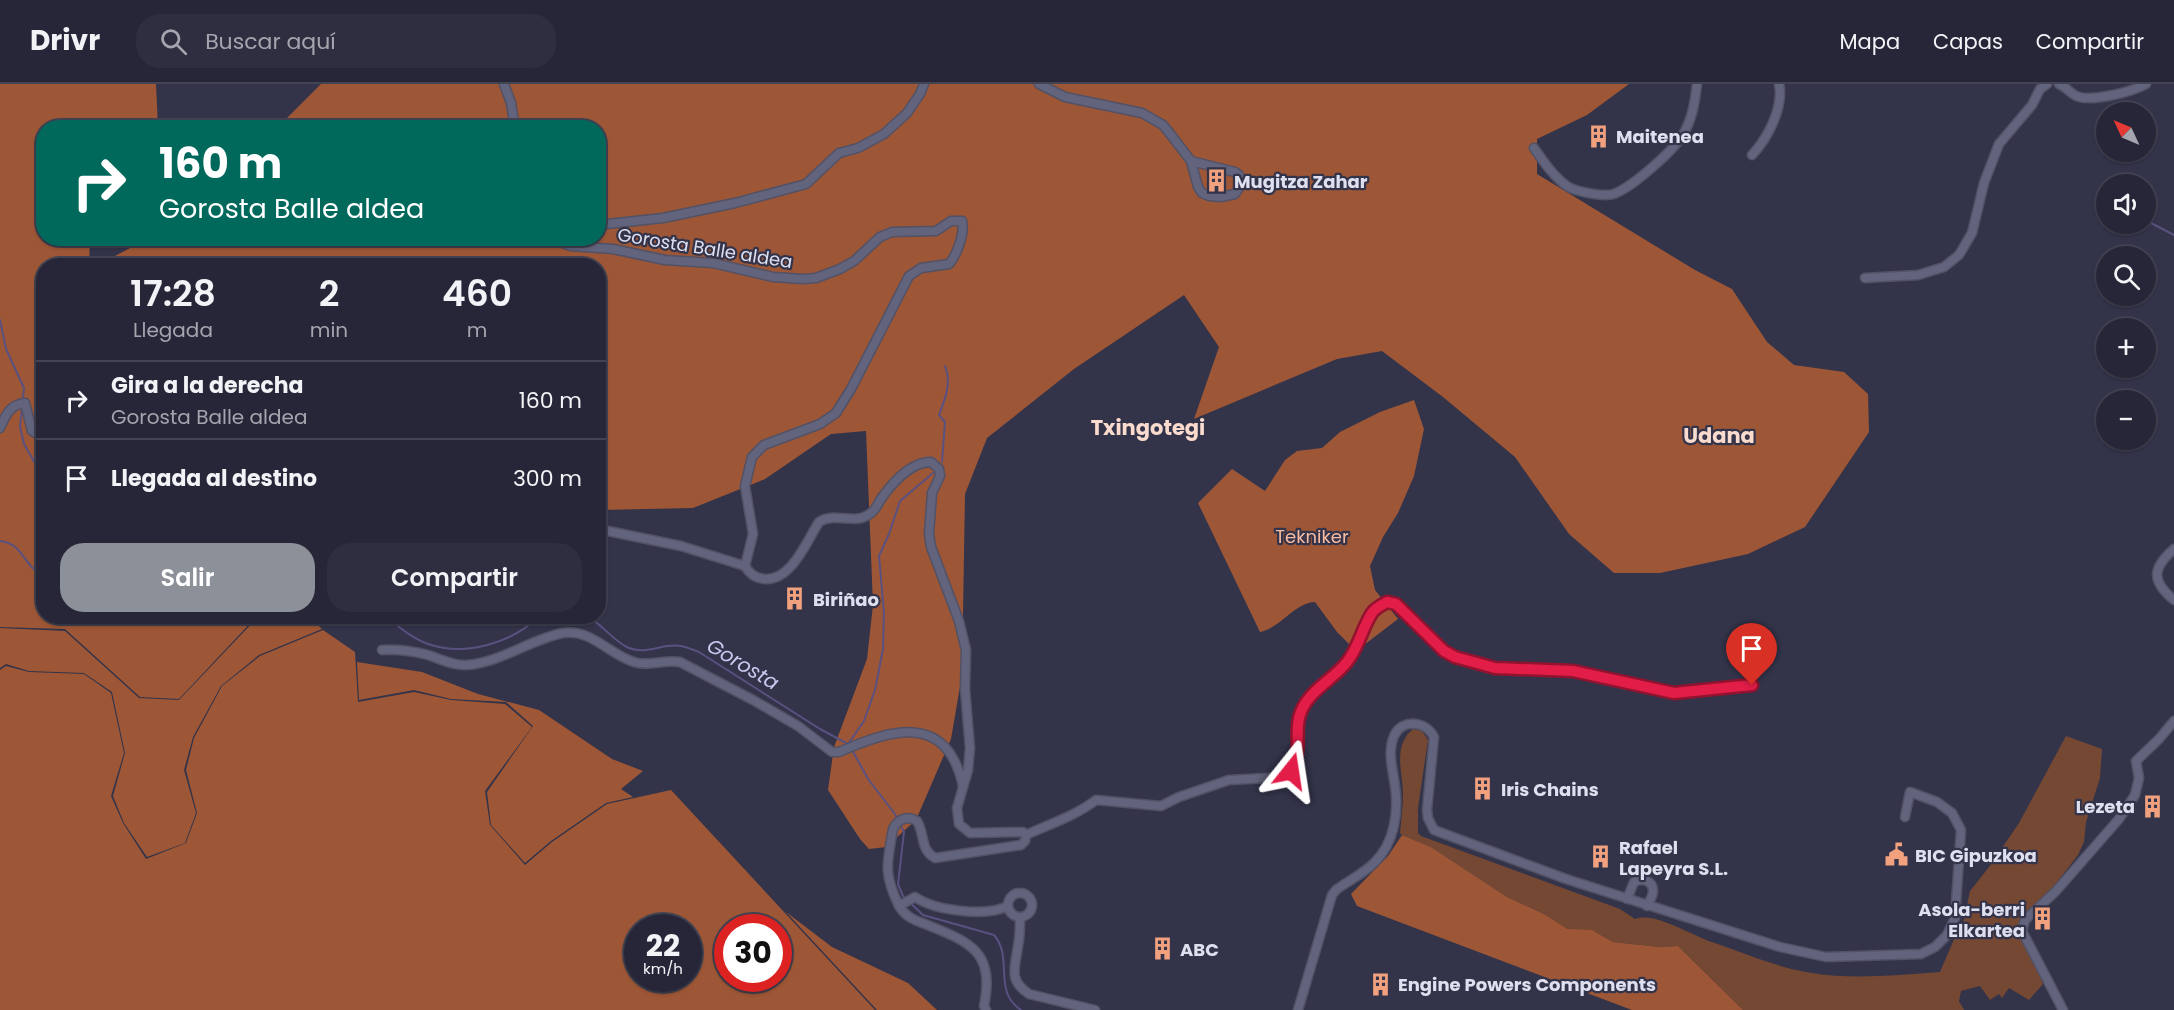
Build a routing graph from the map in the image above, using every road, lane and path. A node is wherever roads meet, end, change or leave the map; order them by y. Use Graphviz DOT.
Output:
graph roads {
  1 [pos="504,84"];
  2 [pos="924,84"];
  3 [pos="1039,84"];
  4 [pos="1697,84"];
  5 [pos="1779,84"];
  6 [pos="2047,84"];
  7 [pos="2059,84"];
  8 [pos="2146,84"];
  9 [pos="514,120"];
  10 [pos="1534,148"];
  11 [pos="1752,155"];
  12 [pos="1191,161"];
  13 [pos="606,224"];
  14 [pos="572,246"];
  15 [pos="1865,278"];
  16 [pos="0,428"];
  17 [pos="36,433"];
  18 [pos="606,531"];
  19 [pos="2174,549"];
  20 [pos="745,566"];
  21 [pos="2174,600"];
  22 [pos="382,650"];
  23 [pos="1752,685"];
  24 [pos="2174,721"];
  25 [pos="963,787"];
  26 [pos="1905,817"];
  27 [pos="1026,836"];
  28 [pos="1627,899"];
  29 [pos="905,903"];
  30 [pos="1643,904"];
  31 [pos="1008,906"];
  32 [pos="1020,917"];
  33 [pos="986,1010"];
  34 [pos="1095,1010"];
  35 [pos="1298,1010"];
  36 [pos="2063,1010"];
  1 -- 9 [label="street"];
  2 -- 13 [label="street, Gorosta Balle aldea"];
  3 -- 12 [label="street"];
  4 -- 10 [label="street"];
  5 -- 11 [label="street"];
  6 -- 15 [label="street"];
  7 -- 8 [label="street"];
  12 -- 12 [label="street"];
  14 -- 20 [label="street, Gorosta Balle aldea"];
  16 -- 17 [label="street"];
  18 -- 20 [label="street"];
  19 -- 21 [label="street"];
  20 -- 25 [label="street"];
  22 -- 25 [label="street"];
  23 -- 27 [label="street"];
  24 -- 36 [label="street"];
  25 -- 27 [label="street"];
  26 -- 30 [label="street"];
  27 -- 29 [label="street"];
  28 -- 30 [label="street"];
  28 -- 30 [label="street"];
  28 -- 35 [label="street"];
  29 -- 31 [label="street"];
  29 -- 33 [label="street"];
  31 -- 32 [label="street"];
  31 -- 32 [label="street"];
  32 -- 34 [label="street"];
}
